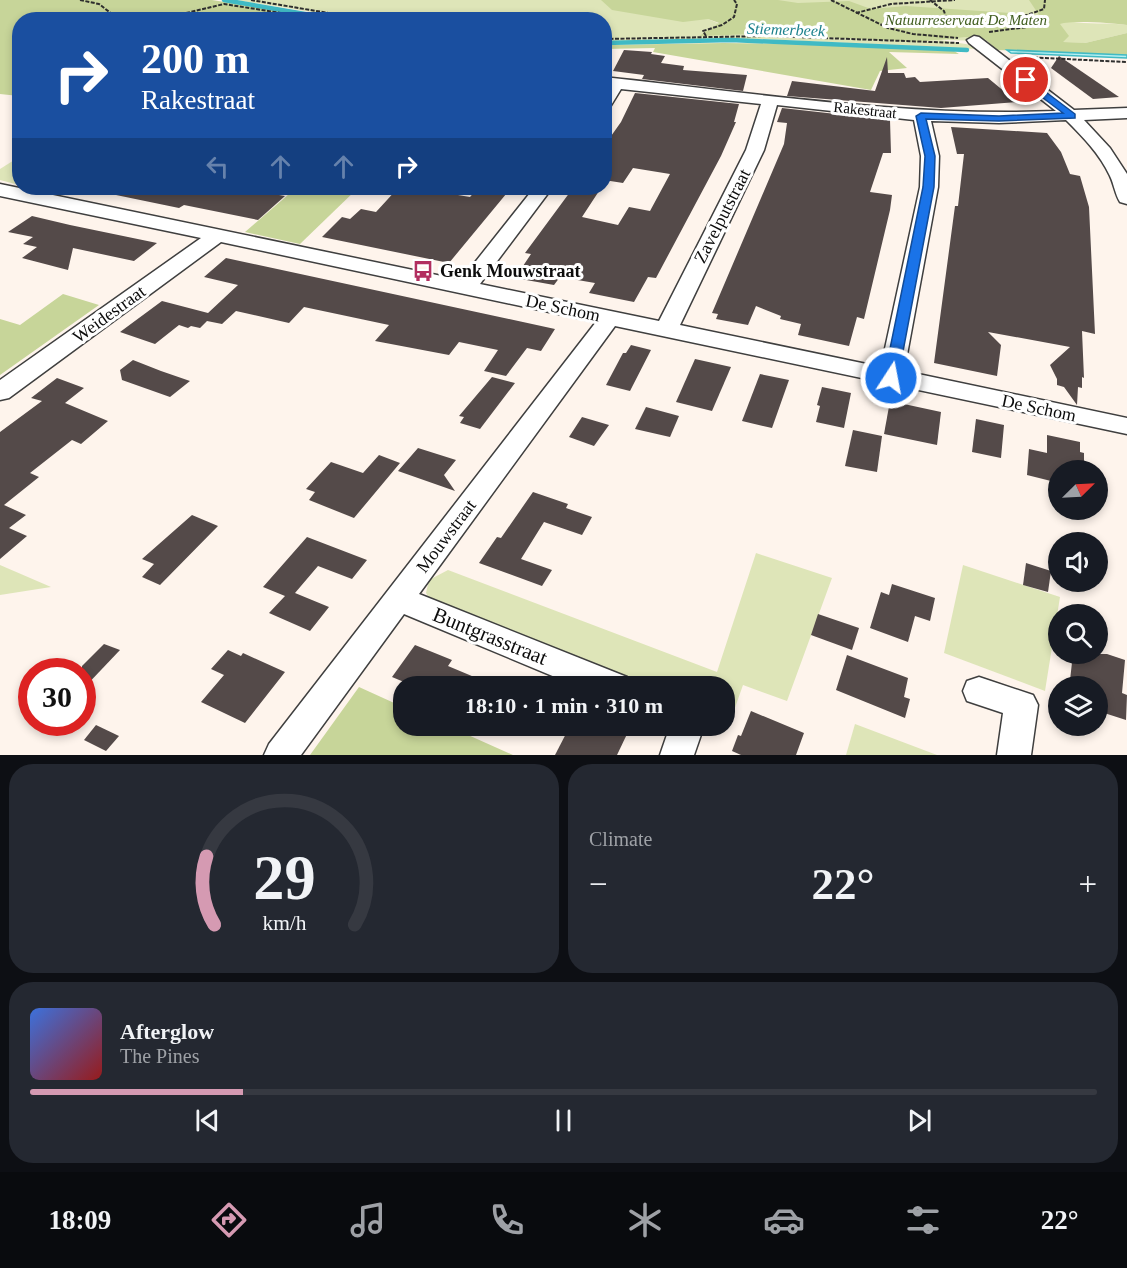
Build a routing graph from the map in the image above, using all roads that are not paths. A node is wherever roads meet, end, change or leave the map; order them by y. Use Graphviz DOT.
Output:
graph roads {
  1 [pos="975,40"];
  2 [pos="612,82"];
  3 [pos="770,100"];
  4 [pos="1127,113"];
  5 [pos="921,116"];
  6 [pos="1072,116"];
  7 [pos="24,195"];
  8 [pos="538,195"];
  9 [pos="1127,198"];
  10 [pos="217,236"];
  11 [pos="466,287"];
  12 [pos="610,318"];
  13 [pos="666,330"];
  14 [pos="891,378"];
  15 [pos="0,392"];
  16 [pos="1127,426"];
  17 [pos="399,599"];
  18 [pos="588,676"];
  19 [pos="979,692"];
  20 [pos="684,736"];
  21 [pos="281,755"];
  22 [pos="677,755"];
  23 [pos="1014,755"];
  1 -- 6 [label="street"];
  2 -- 3 [label="street, Rakestraat"];
  3 -- 5 [label="street, Rakestraat"];
  3 -- 13 [label="street, Zavelputstraat"];
  4 -- 6 [label="street, Rakestraat"];
  5 -- 6 [label="street, Rakestraat"];
  5 -- 14 [label="street"];
  6 -- 9 [label="street"];
  7 -- 10 [label="street, De Schom"];
  8 -- 11 [label="street"];
  10 -- 11 [label="street, De Schom"];
  10 -- 15 [label="street, Weidestraat"];
  11 -- 12 [label="street, De Schom"];
  12 -- 13 [label="street, De Schom"];
  12 -- 17 [label="street, Mouwstraat"];
  13 -- 14 [label="street, De Schom"];
  14 -- 16 [label="street, De Schom"];
  17 -- 18 [label="street, Buntgrasstraat"];
  17 -- 21 [label="street, Mouwstraat"];
  19 -- 23 [label="street"];
  20 -- 22 [label="street"];
}
